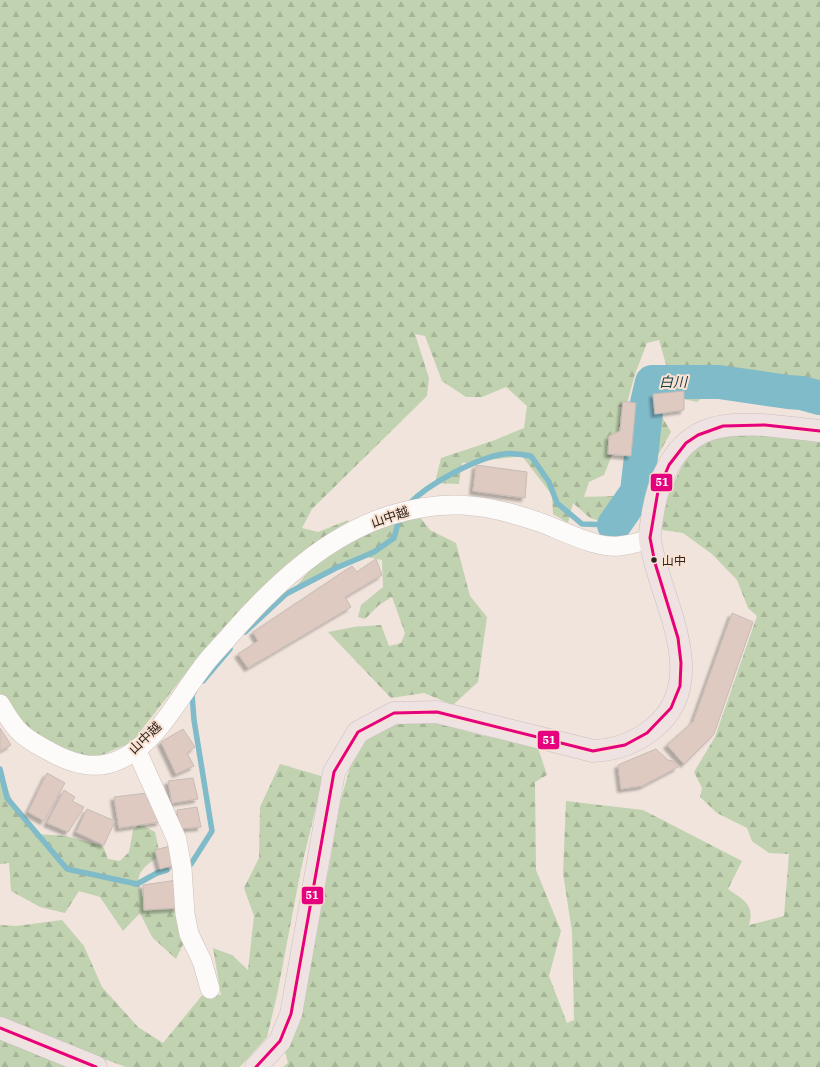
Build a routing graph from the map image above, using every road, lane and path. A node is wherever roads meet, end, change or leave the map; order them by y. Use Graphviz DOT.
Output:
graph roads {
  1 [pos="820,431"];
  2 [pos="650,539"];
  3 [pos="0,704"];
  4 [pos="136,749"];
  5 [pos="210,989"];
  6 [pos="0,1028"];
  7 [pos="96,1067"];
  8 [pos="256,1067"];
  1 -- 2 [label="main road"];
  2 -- 4 [label="street, 山中越"];
  2 -- 8 [label="main road"];
  3 -- 4 [label="street, 山中越"];
  4 -- 5 [label="street"];
  6 -- 7 [label="main road"];
}
